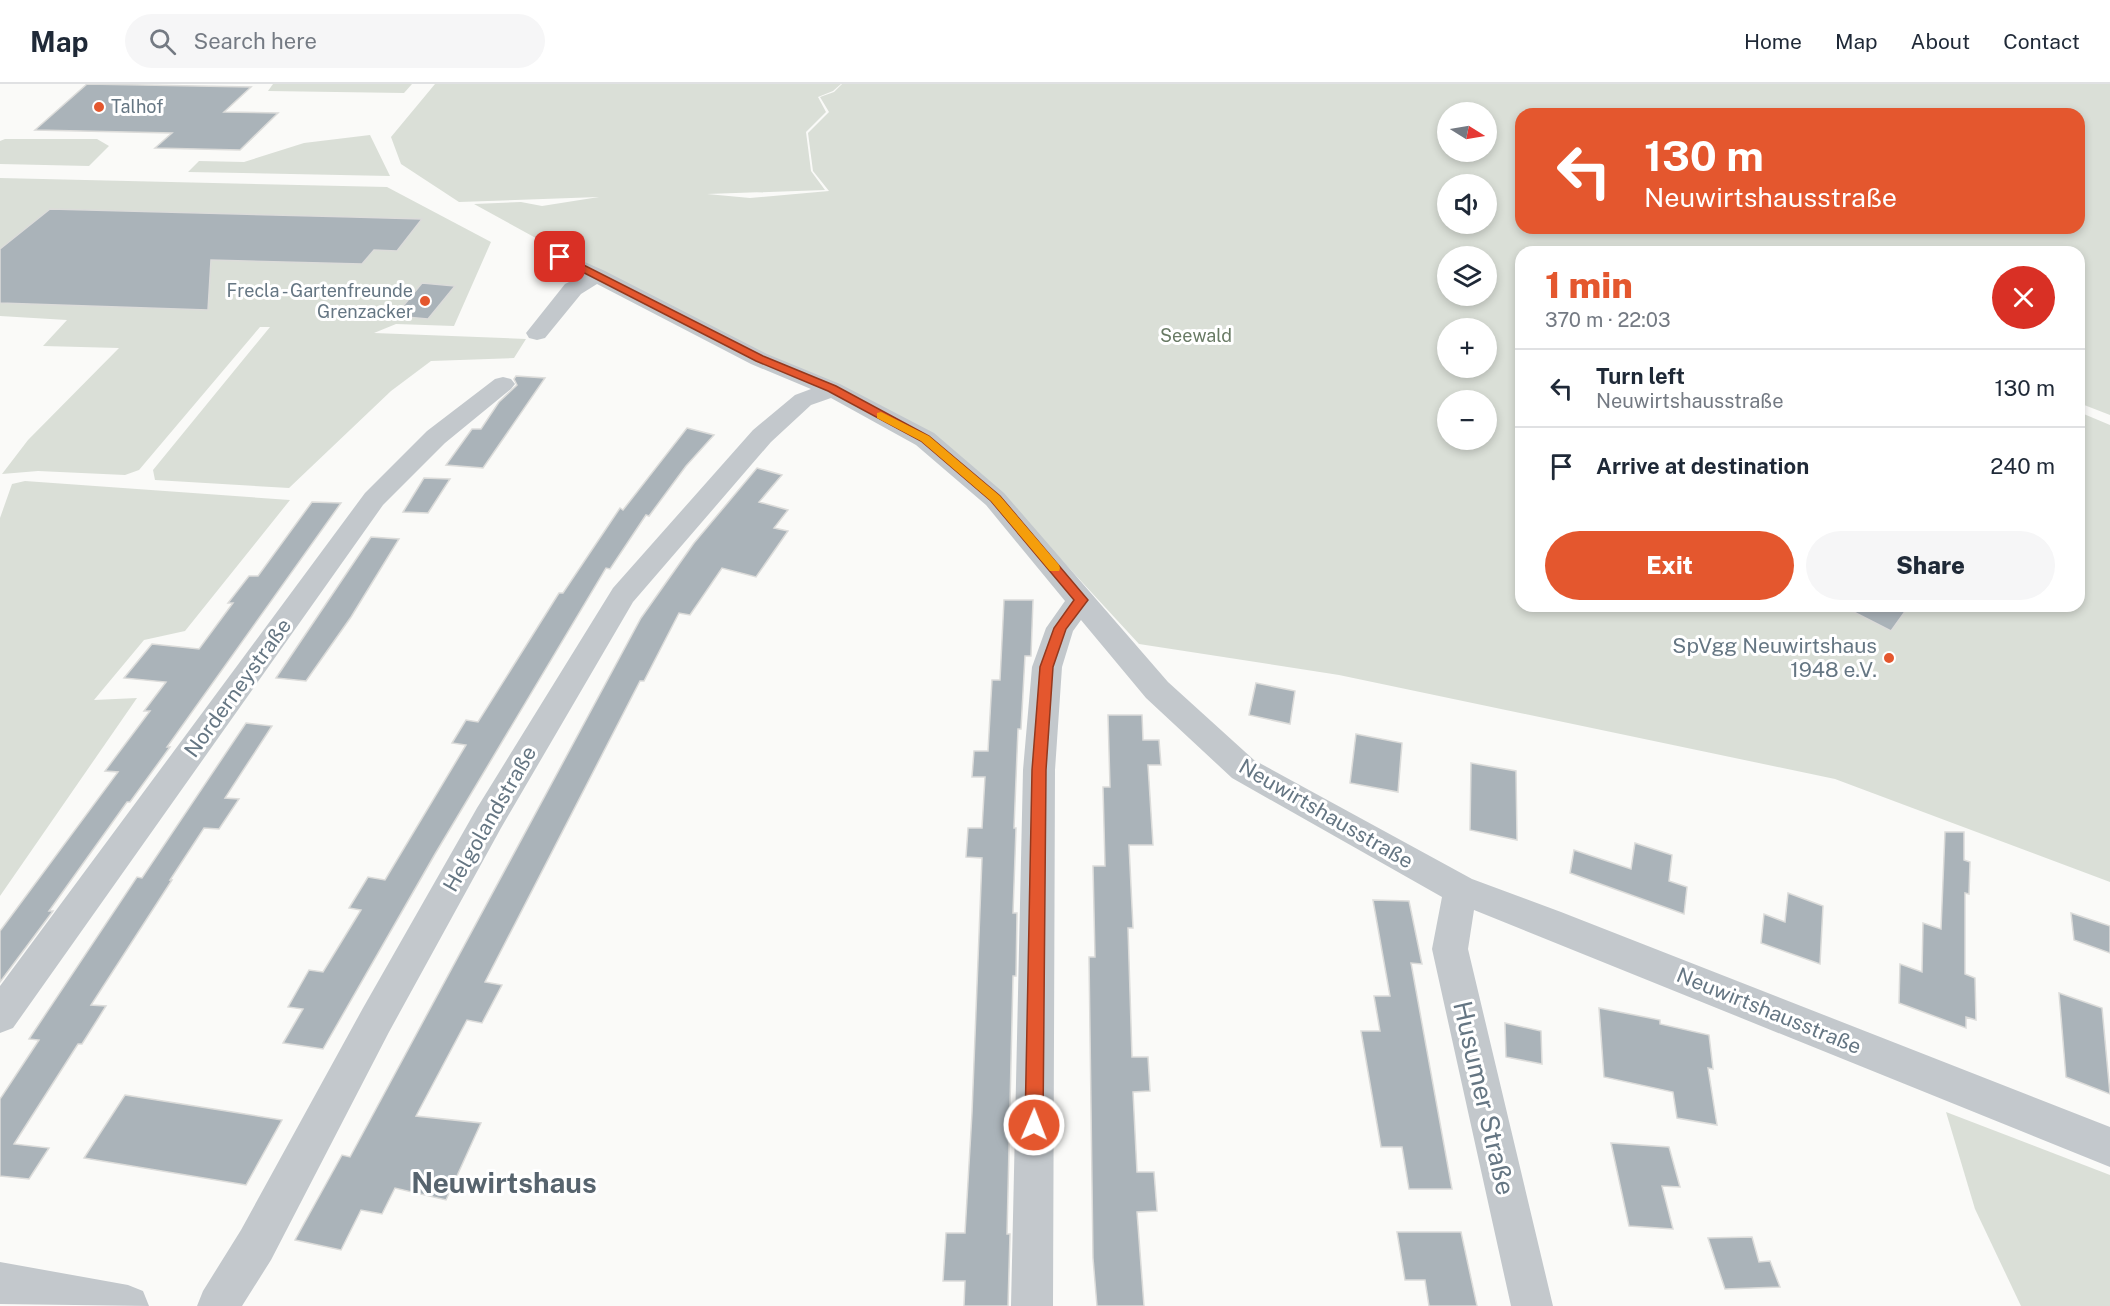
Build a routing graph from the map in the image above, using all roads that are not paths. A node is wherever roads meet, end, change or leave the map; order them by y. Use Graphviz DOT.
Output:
graph roads {
  1 [pos="560,257"];
  2 [pos="598,275"];
  3 [pos="537,333"];
  4 [pos="503,384"];
  5 [pos="832,389"];
  6 [pos="1081,600"];
  7 [pos="1460,890"];
  8 [pos="0,1016"];
  9 [pos="2110,1147"];
  10 [pos="0,1283"];
  11 [pos="128,1306"];
  12 [pos="218,1306"];
  13 [pos="1032,1306"];
  14 [pos="1532,1306"];
  1 -- 2 [label="street, Neuwirtshausstraße"];
  2 -- 3 [label="street"];
  2 -- 5 [label="street, Neuwirtshausstraße"];
  4 -- 8 [label="street, Norderneystraße"];
  5 -- 6 [label="street, Neuwirtshausstraße"];
  5 -- 12 [label="street, Helgolandstraße"];
  6 -- 7 [label="street, Neuwirtshausstraße"];
  6 -- 13 [label="street"];
  7 -- 9 [label="street, Neuwirtshausstraße"];
  7 -- 14 [label="street, Husumer Straße"];
  10 -- 11 [label="street"];
}
